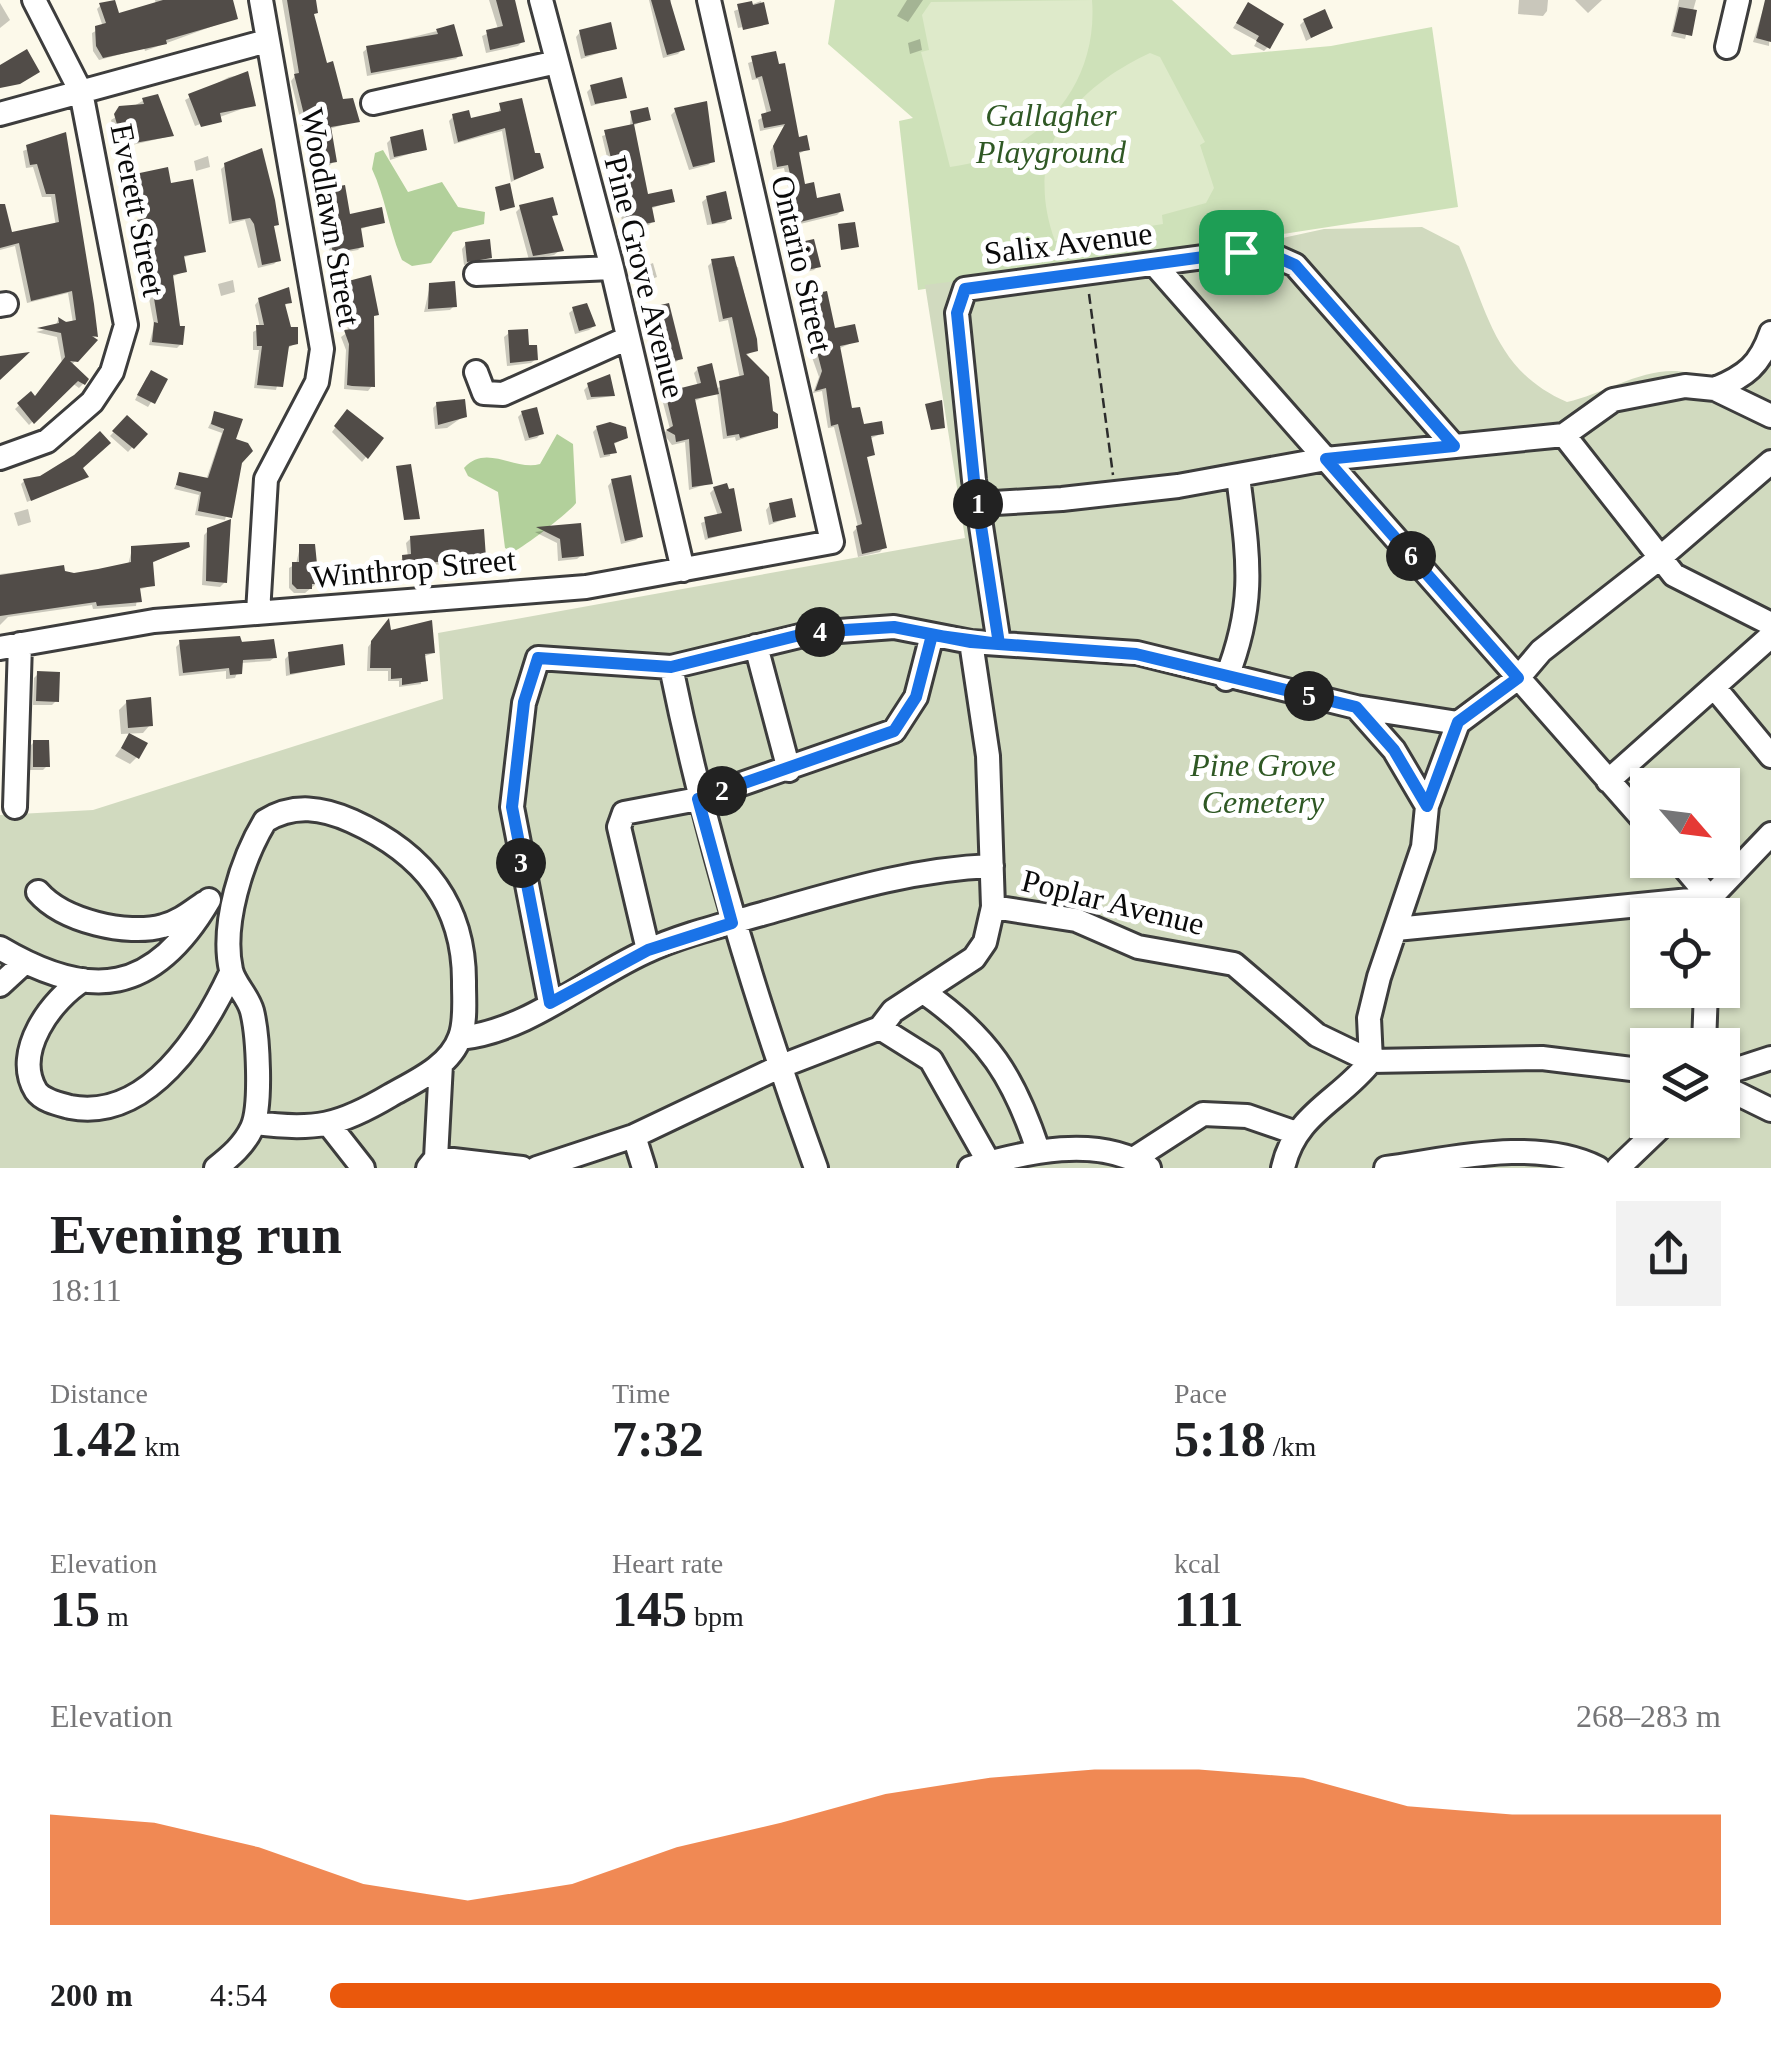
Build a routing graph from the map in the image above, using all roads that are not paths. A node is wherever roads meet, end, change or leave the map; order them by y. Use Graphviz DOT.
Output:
graph roads {
  1 [pos="34,0"];
  2 [pos="261,0"];
  3 [pos="542,0"];
  4 [pos="710,0"];
  5 [pos="1738,0"];
  6 [pos="267,41"];
  7 [pos="1726,47"];
  8 [pos="557,62"];
  9 [pos="82,92"];
  10 [pos="374,102"];
  11 [pos="0,114"];
  12 [pos="1156,266"];
  13 [pos="612,268"];
  14 [pos="476,274"];
  15 [pos="1771,332"];
  16 [pos="628,338"];
  17 [pos="476,372"];
  18 [pos="1715,390"];
  19 [pos="1771,416"];
  20 [pos="1564,435"];
  21 [pos="1454,446"];
  22 [pos="0,458"];
  23 [pos="1326,459"];
  24 [pos="1771,462"];
  25 [pos="1238,476"];
  26 [pos="978,504"];
  27 [pos="832,542"];
  28 [pos="1661,558"];
  29 [pos="683,570"];
  30 [pos="258,613"];
  31 [pos="1771,624"];
  32 [pos="932,635"];
  33 [pos="1771,636"];
  34 [pos="971,642"];
  35 [pos="999,644"];
  36 [pos="10,646"];
  37 [pos="756,646"];
  38 [pos="671,667"];
  39 [pos="1518,678"];
  40 [pos="1226,679"];
  41 [pos="1714,687"];
  42 [pos="1356,707"];
  43 [pos="1458,722"];
  44 [pos="1771,756"];
  45 [pos="789,770"];
  46 [pos="1608,781"];
  47 [pos="698,799"];
  48 [pos="1630,805"];
  49 [pos="1427,806"];
  50 [pos="14,808"];
  51 [pos="1771,834"];
  52 [pos="992,866"];
  53 [pos="239,888"];
  54 [pos="38,892"];
  55 [pos="1718,898"];
  56 [pos="209,900"];
  57 [pos="993,906"];
  58 [pos="1630,913"];
  59 [pos="732,923"];
  60 [pos="1396,930"];
  61 [pos="0,948"];
  62 [pos="648,950"];
  63 [pos="25,962"];
  64 [pos="231,973"];
  65 [pos="83,980"];
  66 [pos="0,985"];
  67 [pos="925,993"];
  68 [pos="550,1003"];
  69 [pos="880,1028"];
  70 [pos="460,1038"];
  71 [pos="1771,1058"];
  72 [pos="1371,1060"];
  73 [pos="442,1064"];
  74 [pos="780,1067"];
  75 [pos="1630,1068"];
  76 [pos="1740,1068"];
  77 [pos="1740,1095"];
  78 [pos="1771,1110"];
  79 [pos="254,1123"];
  80 [pos="330,1126"];
  81 [pos="1296,1133"];
  82 [pos="634,1136"];
  83 [pos="1649,1138"];
  84 [pos="1038,1150"];
  85 [pos="432,1163"];
  86 [pos="1142,1163"];
  87 [pos="984,1166"];
  88 [pos="216,1168"];
  89 [pos="363,1168"];
  90 [pos="522,1168"];
  91 [pos="537,1168"];
  92 [pos="644,1168"];
  93 [pos="816,1168"];
  94 [pos="1283,1168"];
  95 [pos="1386,1168"];
  96 [pos="1598,1168"];
  97 [pos="1618,1168"];
  1 -- 9 [label="street, Everett Street"];
  2 -- 6 [label="street, Woodlawn Street"];
  3 -- 8 [label="street, Pine Grove Avenue"];
  4 -- 27 [label="street, Ontario Street"];
  5 -- 7 [label="street"];
  6 -- 9 [label="street"];
  6 -- 30 [label="street, Woodlawn Street"];
  8 -- 10 [label="street"];
  8 -- 13 [label="street, Pine Grove Avenue"];
  9 -- 11 [label="street"];
  9 -- 22 [label="street, Everett Street"];
  12 -- 21 [label="street, Salix Avenue"];
  12 -- 23 [label="street"];
  12 -- 26 [label="street, Salix Avenue"];
  13 -- 14 [label="street"];
  13 -- 16 [label="street, Pine Grove Avenue"];
  15 -- 18 [label="street"];
  16 -- 17 [label="street"];
  16 -- 29 [label="street, Pine Grove Avenue"];
  18 -- 19 [label="street"];
  18 -- 20 [label="street"];
  20 -- 21 [label="street"];
  20 -- 28 [label="street"];
  21 -- 23 [label="street"];
  23 -- 25 [label="street"];
  23 -- 39 [label="street"];
  24 -- 28 [label="street"];
  25 -- 26 [label="street"];
  25 -- 40 [label="street"];
  26 -- 35 [label="street, Salix Avenue"];
  27 -- 29 [label="street, Winthrop Street"];
  28 -- 31 [label="street"];
  28 -- 39 [label="street"];
  29 -- 30 [label="street, Winthrop Street"];
  30 -- 36 [label="street, Winthrop Street"];
  32 -- 34 [label="street"];
  32 -- 37 [label="street"];
  32 -- 45 [label="street"];
  33 -- 41 [label="street"];
  34 -- 35 [label="street"];
  34 -- 52 [label="street"];
  35 -- 40 [label="street"];
  36 -- 50 [label="street"];
  37 -- 38 [label="street"];
  37 -- 45 [label="street"];
  38 -- 47 [label="street"];
  38 -- 68 [label="street"];
  39 -- 43 [label="street"];
  39 -- 46 [label="street"];
  40 -- 42 [label="street"];
  41 -- 44 [label="street"];
  41 -- 46 [label="street"];
  42 -- 43 [label="street"];
  42 -- 49 [label="street"];
  43 -- 49 [label="street"];
  45 -- 47 [label="street"];
  46 -- 48 [label="street"];
  47 -- 59 [label="street"];
  47 -- 62 [label="street"];
  49 -- 60 [label="street"];
  51 -- 55 [label="street"];
  52 -- 57 [label="street"];
  52 -- 59 [label="street"];
  53 -- 56 [label="street"];
  53 -- 64 [label="street"];
  53 -- 70 [label="street"];
  54 -- 56 [label="street"];
  56 -- 65 [label="street"];
  57 -- 67 [label="street, Poplar Avenue"];
  57 -- 72 [label="street, Poplar Avenue"];
  58 -- 60 [label="street"];
  59 -- 62 [label="street"];
  59 -- 74 [label="street"];
  60 -- 72 [label="street"];
  61 -- 63 [label="street"];
  62 -- 68 [label="street"];
  63 -- 65 [label="street"];
  63 -- 66 [label="street"];
  64 -- 65 [label="street"];
  64 -- 79 [label="street"];
  67 -- 69 [label="street, Poplar Avenue"];
  67 -- 84 [label="street"];
  68 -- 70 [label="street"];
  69 -- 74 [label="street, Poplar Avenue"];
  69 -- 87 [label="street"];
  70 -- 73 [label="street"];
  71 -- 76 [label="street"];
  72 -- 75 [label="street"];
  72 -- 81 [label="street"];
  73 -- 80 [label="street"];
  73 -- 85 [label="street"];
  74 -- 82 [label="street, Poplar Avenue"];
  74 -- 93 [label="street"];
  77 -- 78 [label="street"];
  79 -- 80 [label="street"];
  79 -- 88 [label="street"];
  80 -- 89 [label="street"];
  81 -- 86 [label="street"];
  81 -- 94 [label="street"];
  82 -- 91 [label="street, Poplar Avenue"];
  82 -- 92 [label="street"];
  83 -- 97 [label="street"];
  84 -- 86 [label="street"];
  84 -- 87 [label="street"];
  85 -- 90 [label="street"];
  95 -- 96 [label="street"];
}
